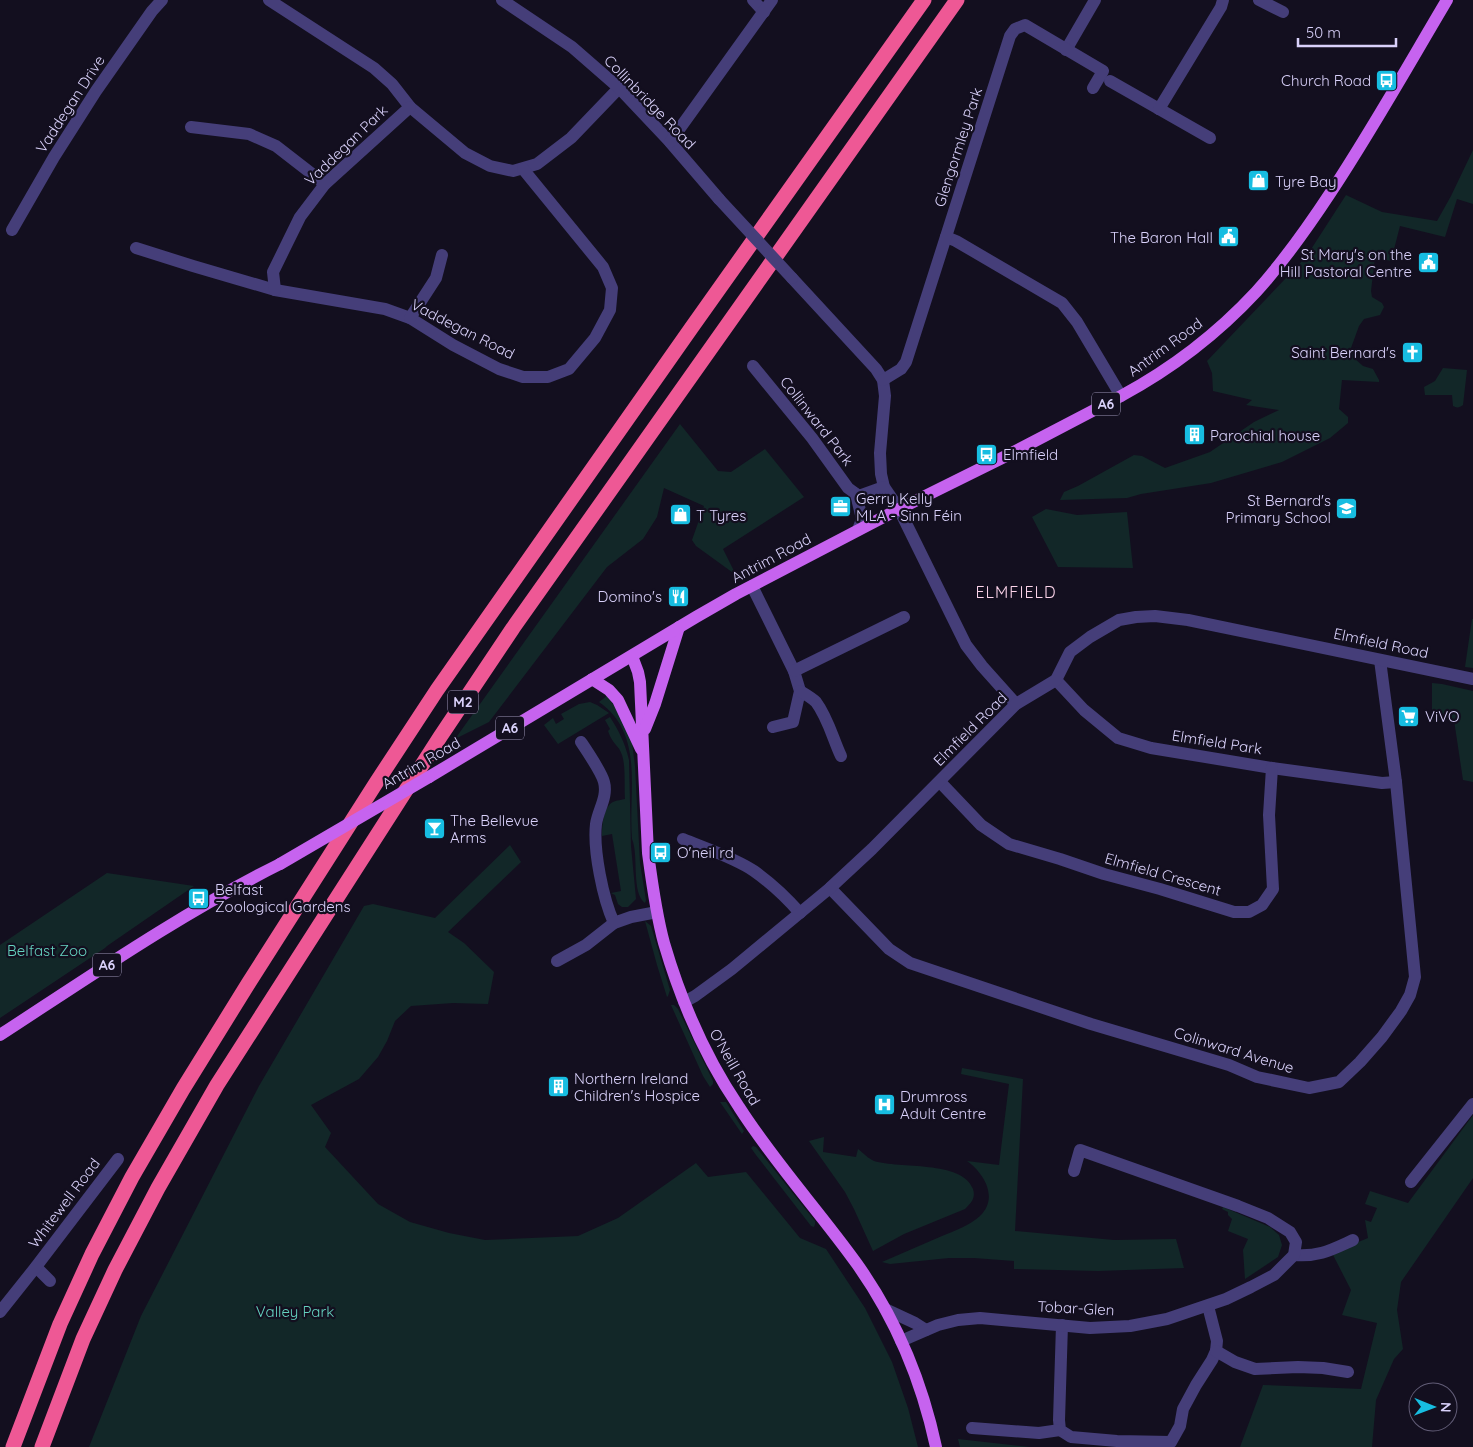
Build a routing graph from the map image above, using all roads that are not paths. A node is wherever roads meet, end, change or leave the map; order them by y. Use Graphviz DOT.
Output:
graph roads {
  1 [pos="162,0"];
  2 [pos="269,0"];
  3 [pos="502,0"];
  4 [pos="753,0"];
  5 [pos="772,0"];
  6 [pos="924,0"];
  7 [pos="957,0"];
  8 [pos="1095,0"];
  9 [pos="1223,0"];
  10 [pos="1259,0"];
  11 [pos="1447,0"];
  12 [pos="764,12"];
  13 [pos="1283,12"];
  14 [pos="1066,50"];
  15 [pos="1110,81"];
  16 [pos="619,88"];
  17 [pos="1093,88"];
  18 [pos="410,107"];
  19 [pos="1158,109"];
  20 [pos="191,127"];
  21 [pos="1210,138"];
  22 [pos="670,142"];
  23 [pos="523,169"];
  24 [pos="325,184"];
  25 [pos="12,230"];
  26 [pos="946,237"];
  27 [pos="136,248"];
  28 [pos="442,255"];
  29 [pos="275,290"];
  30 [pos="410,318"];
  31 [pos="753,366"];
  32 [pos="883,380"];
  33 [pos="1121,396"];
  34 [pos="884,487"];
  35 [pos="856,494"];
  36 [pos="899,509"];
  37 [pos="858,530"];
  38 [pos="752,586"];
  39 [pos="904,618"];
  40 [pos="679,627"];
  41 [pos="632,656"];
  42 [pos="1380,660"];
  43 [pos="794,671"];
  44 [pos="592,679"];
  45 [pos="1473,679"];
  46 [pos="1056,680"];
  47 [pos="800,691"];
  48 [pos="1016,704"];
  49 [pos="773,727"];
  50 [pos="643,732"];
  51 [pos="581,742"];
  52 [pos="644,756"];
  53 [pos="841,756"];
  54 [pos="1272,768"];
  55 [pos="940,782"];
  56 [pos="1396,782"];
  57 [pos="683,839"];
  58 [pos="830,888"];
  59 [pos="657,912"];
  60 [pos="800,913"];
  61 [pos="614,923"];
  62 [pos="557,961"];
  63 [pos="684,1002"];
  64 [pos="0,1035"];
  65 [pos="1473,1104"];
  66 [pos="118,1159"];
  67 [pos="1074,1171"];
  68 [pos="1411,1182"];
  69 [pos="1353,1240"];
  70 [pos="1294,1255"];
  71 [pos="36,1267"];
  72 [pos="50,1281"];
  73 [pos="1208,1306"];
  74 [pos="885,1309"];
  75 [pos="0,1312"];
  76 [pos="1062,1325"];
  77 [pos="926,1330"];
  78 [pos="901,1340"];
  79 [pos="1216,1350"];
  80 [pos="1348,1372"];
  81 [pos="972,1428"];
  82 [pos="1060,1430"];
  83 [pos="13,1447"];
  84 [pos="42,1447"];
  85 [pos="936,1447"];
  1 -- 25 [label="street, Vaddegan Drive"];
  2 -- 18 [label="street"];
  3 -- 16 [label="street, Collinbridge Road"];
  4 -- 12 [label="street"];
  5 -- 12 [label="street"];
  6 -- 83 [label="highway, M2"];
  7 -- 84 [label="highway, M2"];
  8 -- 14 [label="street"];
  9 -- 19 [label="street"];
  10 -- 13 [label="street"];
  11 -- 33 [label="main road, Antrim Road / A6"];
  12 -- 22 [label="street"];
  14 -- 17 [label="street, Glengormley Park"];
  14 -- 26 [label="street, Glengormley Park"];
  15 -- 19 [label="street"];
  16 -- 22 [label="street, Collinbridge Road"];
  16 -- 23 [label="street"];
  18 -- 23 [label="street"];
  18 -- 24 [label="street, Vaddegan Park"];
  19 -- 21 [label="street"];
  20 -- 24 [label="street"];
  22 -- 32 [label="street, Collinbridge Road, bridge"];
  23 -- 30 [label="street, Vaddegan Road"];
  24 -- 29 [label="street, Vaddegan Park"];
  26 -- 32 [label="street, Glengormley Park"];
  26 -- 33 [label="street"];
  27 -- 29 [label="street, Vaddegan Road"];
  28 -- 30 [label="street"];
  29 -- 30 [label="street, Vaddegan Road"];
  31 -- 35 [label="street, Collinward Park"];
  32 -- 34 [label="street"];
  33 -- 36 [label="main road, Antrim Road / A6"];
  34 -- 35 [label="street"];
  34 -- 36 [label="street"];
  35 -- 37 [label="street, Collinward Park"];
  36 -- 37 [label="main road, Antrim Road / A6"];
  36 -- 48 [label="street"];
  37 -- 38 [label="main road, Antrim Road / A6"];
  38 -- 40 [label="main road, Antrim Road / A6"];
  38 -- 43 [label="street"];
  39 -- 43 [label="street"];
  40 -- 41 [label="main road, Antrim Road / A6"];
  40 -- 50 [label="main road"];
  41 -- 44 [label="main road, Antrim Road / A6"];
  41 -- 50 [label="main road, O'Neill Road"];
  42 -- 45 [label="street, Elmfield Road"];
  42 -- 46 [label="street, Elmfield Road"];
  42 -- 56 [label="street, Colinward Avenue"];
  43 -- 47 [label="street"];
  44 -- 52 [label="main road"];
  44 -- 64 [label="main road, Antrim Road / A6, bridge"];
  46 -- 48 [label="street, Elmfield Road"];
  46 -- 54 [label="street, Elmfield Park"];
  47 -- 49 [label="street"];
  47 -- 53 [label="street"];
  48 -- 55 [label="street, Elmfield Road"];
  50 -- 52 [label="main road, O'Neill Road"];
  51 -- 61 [label="street"];
  52 -- 59 [label="main road, O'Neill Road"];
  54 -- 55 [label="street, Elmfield Crescent"];
  54 -- 56 [label="street, Elmfield Park"];
  55 -- 58 [label="street, Elmfield Road"];
  56 -- 58 [label="street, Colinward Avenue"];
  57 -- 60 [label="street"];
  58 -- 60 [label="street, Elmfield Road"];
  59 -- 61 [label="street"];
  59 -- 63 [label="main road, O'Neill Road"];
  60 -- 63 [label="street, Elmfield Road"];
  61 -- 62 [label="street"];
  63 -- 74 [label="main road, O'Neill Road"];
  65 -- 68 [label="street"];
  66 -- 71 [label="street, Whitewell Road"];
  67 -- 70 [label="street"];
  69 -- 70 [label="street"];
  70 -- 73 [label="street, Tobar-Glen"];
  71 -- 72 [label="street, Whitewell Road"];
  71 -- 75 [label="street, Whitewell Road"];
  73 -- 76 [label="street, Tobar-Glen"];
  73 -- 79 [label="street"];
  74 -- 77 [label="street"];
  74 -- 78 [label="main road, O'Neill Road"];
  76 -- 77 [label="street, Tobar-Glen"];
  76 -- 82 [label="street"];
  77 -- 78 [label="street, Tobar-Glen"];
  78 -- 85 [label="main road, O'Neill Road"];
  79 -- 80 [label="street"];
  79 -- 82 [label="street"];
  81 -- 82 [label="street"];
}
